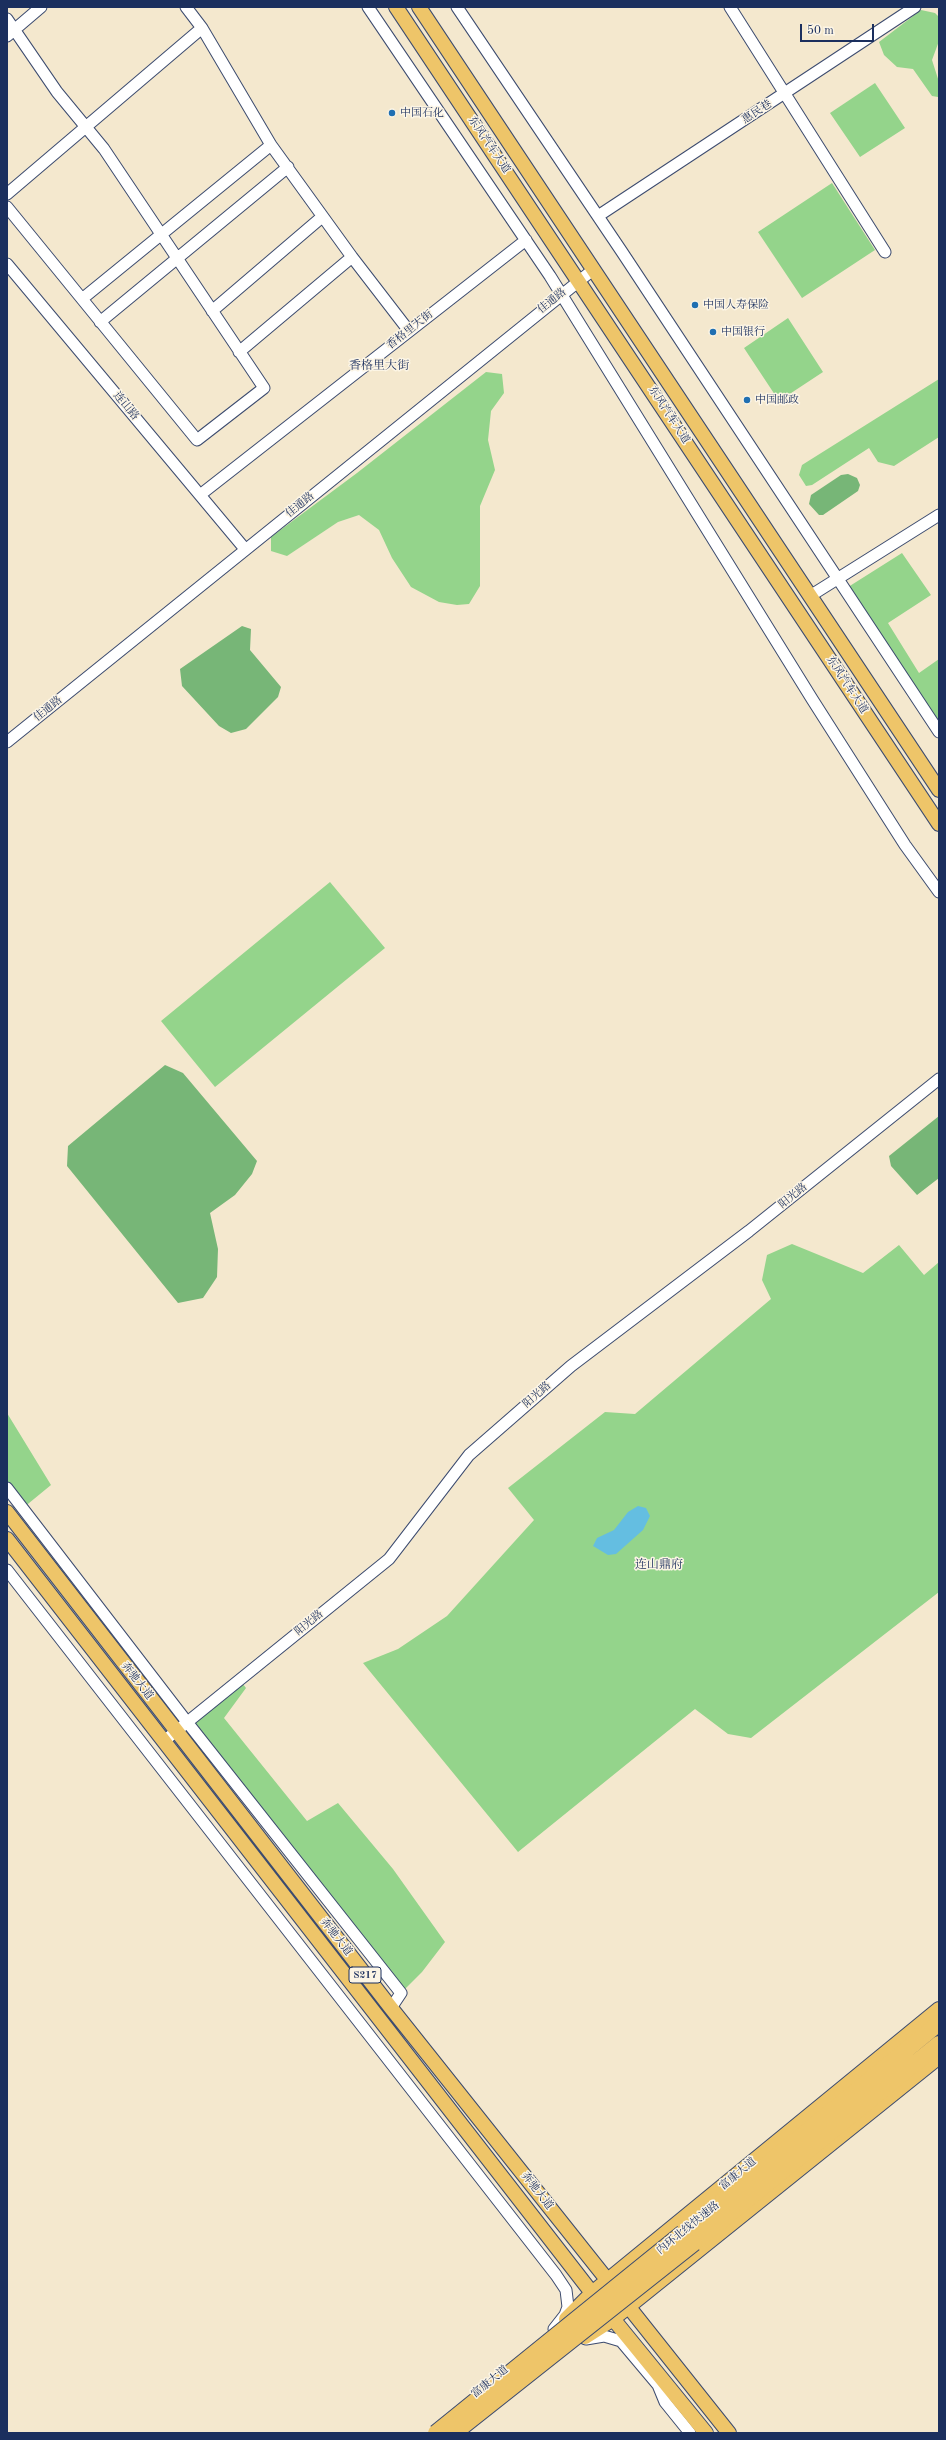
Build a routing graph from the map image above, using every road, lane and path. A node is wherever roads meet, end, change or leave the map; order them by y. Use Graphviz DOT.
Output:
graph roads {
  1 [pos="41,7"];
  2 [pos="186,7"];
  3 [pos="368,7"];
  4 [pos="396,7"];
  5 [pos="419,7"];
  6 [pos="457,7"];
  7 [pos="730,7"];
  8 [pos="915,7"];
  9 [pos="7,19"];
  10 [pos="202,28"];
  11 [pos="11,33"];
  12 [pos="785,93"];
  13 [pos="86,127"];
  14 [pos="271,145"];
  15 [pos="288,167"];
  16 [pos="7,194"];
  17 [pos="7,207"];
  18 [pos="598,216"];
  19 [pos="322,217"];
  20 [pos="161,235"];
  21 [pos="526,240"];
  22 [pos="885,252"];
  23 [pos="352,258"];
  24 [pos="177,259"];
  25 [pos="8,268"];
  26 [pos="594,269"];
  27 [pos="579,279"];
  28 [pos="561,294"];
  29 [pos="82,299"];
  30 [pos="212,311"];
  31 [pos="100,322"];
  32 [pos="409,331"];
  33 [pos="239,352"];
  34 [pos="200,495"];
  35 [pos="939,515"];
  36 [pos="245,549"];
  37 [pos="837,579"];
  38 [pos="810,596"];
  39 [pos="939,732"];
  40 [pos="7,742"];
  41 [pos="939,790"];
  42 [pos="939,824"];
  43 [pos="939,892"];
  44 [pos="939,1079"];
  45 [pos="7,1488"];
  46 [pos="7,1512"];
  47 [pos="7,1539"];
  48 [pos="7,1570"];
  49 [pos="187,1722"];
  50 [pos="176,1731"];
  51 [pos="164,1741"];
  52 [pos="256,1860"];
  53 [pos="241,1871"];
  54 [pos="391,2008"];
  55 [pos="939,2009"];
  56 [pos="939,2023"];
  57 [pos="939,2044"];
  58 [pos="939,2057"];
  59 [pos="608,2281"];
  60 [pos="592,2293"];
  61 [pos="628,2306"];
  62 [pos="613,2319"];
  63 [pos="554,2329"];
  64 [pos="578,2342"];
  65 [pos="427,2433"];
  66 [pos="436,2433"];
  67 [pos="454,2433"];
  68 [pos="464,2433"];
  69 [pos="690,2433"];
  70 [pos="706,2433"];
  71 [pos="729,2433"];
  1 -- 11 [label="street"];
  2 -- 10 [label="street"];
  3 -- 21 [label="street"];
  4 -- 27 [label="main road, 东风汽车大道"];
  5 -- 26 [label="main road, 东风汽车大道"];
  6 -- 18 [label="street"];
  7 -- 12 [label="street"];
  8 -- 12 [label="street, 惠民巷"];
  9 -- 11 [label="street"];
  10 -- 13 [label="street"];
  10 -- 14 [label="street"];
  11 -- 13 [label="street"];
  12 -- 18 [label="street, 惠民巷"];
  12 -- 22 [label="street"];
  13 -- 16 [label="street"];
  13 -- 20 [label="street"];
  14 -- 15 [label="street"];
  14 -- 20 [label="street"];
  15 -- 19 [label="street"];
  15 -- 24 [label="street"];
  17 -- 29 [label="street"];
  18 -- 37 [label="street"];
  19 -- 23 [label="street"];
  19 -- 30 [label="street"];
  20 -- 24 [label="street"];
  20 -- 29 [label="street"];
  21 -- 28 [label="street"];
  21 -- 32 [label="street, 香格里大街"];
  23 -- 32 [label="street"];
  23 -- 33 [label="street"];
  24 -- 30 [label="street"];
  24 -- 31 [label="street"];
  25 -- 34 [label="street, 连山路"];
  26 -- 27 [label="street, 佳通路"];
  26 -- 38 [label="main road, 东风汽车大道"];
  27 -- 28 [label="street, 佳通路"];
  27 -- 42 [label="main road, 东风汽车大道"];
  28 -- 36 [label="street, 佳通路"];
  28 -- 43 [label="street"];
  29 -- 31 [label="street"];
  30 -- 33 [label="street"];
  31 -- 33 [label="street"];
  32 -- 34 [label="street, 香格里大街"];
  34 -- 36 [label="street, 连山路"];
  35 -- 37 [label="street"];
  36 -- 40 [label="street, 佳通路"];
  37 -- 38 [label="street"];
  37 -- 39 [label="street"];
  38 -- 41 [label="main road, 东风汽车大道"];
  44 -- 49 [label="street, 阳光路"];
  45 -- 49 [label="street"];
  46 -- 50 [label="main road, 奔驰大道 / S217"];
  47 -- 51 [label="main road, 奔驰大道 / S217"];
  48 -- 53 [label="street"];
  49 -- 50 [label="street, 阳光路"];
  49 -- 54 [label="street"];
  50 -- 51 [label="street, 阳光路"];
  50 -- 54 [label="main road, 奔驰大道 / S217"];
  51 -- 52 [label="main road, 奔驰大道 / S217"];
  52 -- 53 [label="street"];
  52 -- 60 [label="main road, 奔驰大道 / S217"];
  53 -- 63 [label="street"];
  54 -- 59 [label="main road, 奔驰大道 / S217"];
  55 -- 59 [label="main road, 富康大道"];
  56 -- 66 [label="highway, 内环北线快速路, bridge"];
  57 -- 67 [label="highway, 内环北线快速路, bridge"];
  58 -- 61 [label="main road"];
  59 -- 60 [label="main road, 富康大道"];
  59 -- 61 [label="main road, 奔驰大道 / S217"];
  60 -- 62 [label="main road, 奔驰大道 / S217"];
  60 -- 63 [label="main road, 富康大道"];
  61 -- 62 [label="main road"];
  61 -- 71 [label="main road, 奔驰大道 / S217"];
  62 -- 64 [label="main road"];
  62 -- 70 [label="main road, 奔驰大道 / S217"];
  63 -- 65 [label="main road, 富康大道"];
  64 -- 68 [label="main road"];
  64 -- 69 [label="street"];
}
